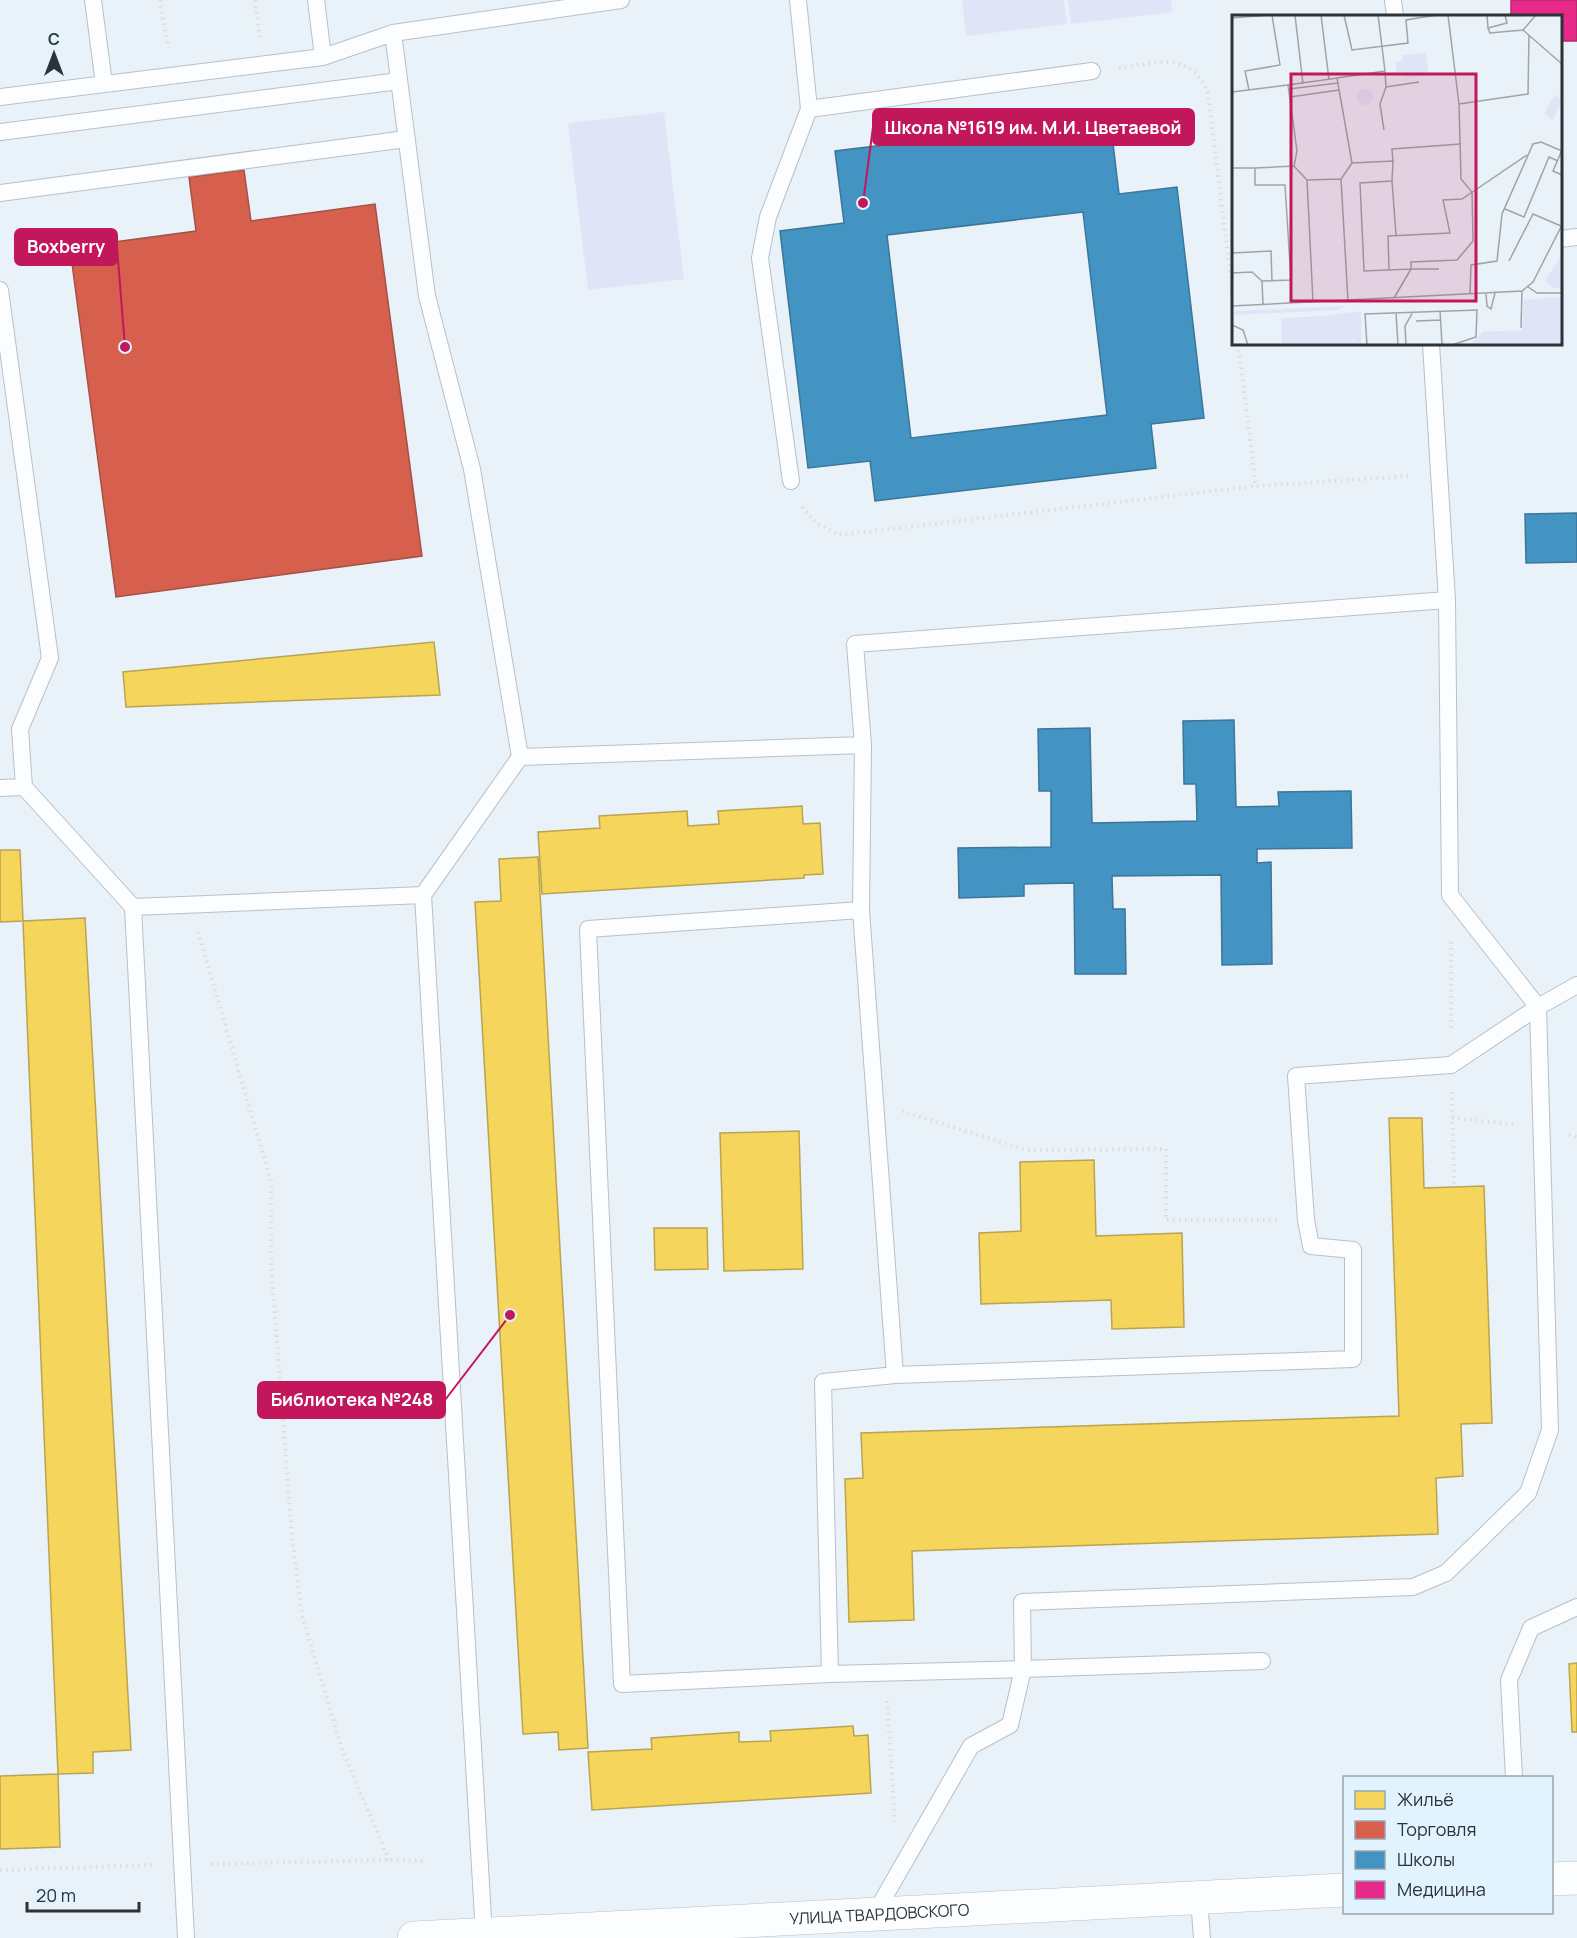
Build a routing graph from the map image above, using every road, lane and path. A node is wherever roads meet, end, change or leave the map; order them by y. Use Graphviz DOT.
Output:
graph roads {
  1 [pos="93,0"];
  2 [pos="160,0"];
  3 [pos="255,0"];
  4 [pos="316,0"];
  5 [pos="621,0"];
  6 [pos="798,0"];
  7 [pos="1393,0"];
  8 [pos="1395,15"];
  9 [pos="393,33"];
  10 [pos="323,57"];
  11 [pos="263,64"];
  12 [pos="1092,71"];
  13 [pos="172,76"];
  14 [pos="399,81"];
  15 [pos="104,84"];
  16 [pos="0,97"];
  17 [pos="809,109"];
  18 [pos="0,132"];
  19 [pos="406,139"];
  20 [pos="0,193"];
  21 [pos="1577,237"];
  22 [pos="1562,239"];
  23 [pos="0,290"];
  24 [pos="1232,297"];
  25 [pos="1238,345"];
  26 [pos="1431,345"];
  27 [pos="1439,474"];
  28 [pos="791,481"];
  29 [pos="1256,486"];
  30 [pos="1447,600"];
  31 [pos="863,745"];
  32 [pos="520,758"];
  33 [pos="24,787"];
  34 [pos="0,788"];
  35 [pos="423,895"];
  36 [pos="1450,895"];
  37 [pos="191,905"];
  38 [pos="133,907"];
  39 [pos="861,910"];
  40 [pos="1577,985"];
  41 [pos="1538,1007"];
  42 [pos="1451,1065"];
  43 [pos="875,1102"];
  44 [pos="1452,1118"];
  45 [pos="1543,1127"];
  46 [pos="1454,1187"];
  47 [pos="1306,1220"];
  48 [pos="895,1375"];
  49 [pos="1577,1606"];
  50 [pos="1262,1661"];
  51 [pos="1023,1669"];
  52 [pos="885,1673"];
  53 [pos="830,1674"];
  54 [pos="1514,1776"];
  55 [pos="896,1830"];
  56 [pos="389,1860"];
  57 [pos="1577,1878"];
  58 [pos="1553,1880"];
  59 [pos="1343,1890"];
  60 [pos="1199,1898"];
  61 [pos="874,1915"];
  62 [pos="484,1935"];
  63 [pos="186,1938"];
  64 [pos="414,1938"];
  65 [pos="1202,1938"];
  1 -- 15 [label="lane"];
  2 -- 13 [label="path"];
  3 -- 11 [label="path"];
  4 -- 10 [label="lane"];
  5 -- 9 [label="lane"];
  6 -- 17 [label="lane"];
  7 -- 8 [label="lane"];
  9 -- 10 [label="lane"];
  9 -- 14 [label="lane"];
  10 -- 11 [label="lane"];
  11 -- 13 [label="lane"];
  12 -- 17 [label="lane"];
  12 -- 24 [label="path"];
  13 -- 15 [label="lane"];
  14 -- 18 [label="lane"];
  14 -- 19 [label="lane"];
  15 -- 16 [label="lane"];
  17 -- 28 [label="lane"];
  19 -- 20 [label="lane"];
  19 -- 32 [label="lane"];
  21 -- 22 [label="lane"];
  23 -- 33 [label="lane"];
  25 -- 29 [label="path"];
  26 -- 27 [label="lane"];
  27 -- 29 [label="path"];
  27 -- 30 [label="lane"];
  28 -- 29 [label="path"];
  30 -- 31 [label="lane"];
  30 -- 36 [label="lane"];
  31 -- 32 [label="lane"];
  31 -- 39 [label="lane"];
  32 -- 35 [label="lane"];
  33 -- 34 [label="lane"];
  33 -- 38 [label="lane"];
  35 -- 37 [label="lane"];
  35 -- 62 [label="lane"];
  36 -- 41 [label="lane"];
  36 -- 42 [label="path"];
  37 -- 38 [label="lane"];
  37 -- 56 [label="path"];
  38 -- 63 [label="lane"];
  39 -- 43 [label="lane"];
  39 -- 53 [label="lane"];
  40 -- 41 [label="lane"];
  41 -- 42 [label="lane"];
  41 -- 45 [label="lane"];
  42 -- 44 [label="path"];
  42 -- 47 [label="lane"];
  43 -- 47 [label="path"];
  43 -- 48 [label="lane"];
  44 -- 45 [label="path"];
  44 -- 46 [label="path"];
  45 -- 51 [label="lane"];
  47 -- 48 [label="lane"];
  48 -- 53 [label="lane"];
  49 -- 54 [label="lane"];
  50 -- 51 [label="lane"];
  51 -- 52 [label="lane"];
  51 -- 61 [label="lane"];
  52 -- 53 [label="lane"];
  52 -- 55 [label="path"];
  57 -- 58 [label="main road"];
  59 -- 60 [label="main road, УЛИЦА ТВАРДОВСКОГО"];
  60 -- 61 [label="main road, УЛИЦА ТВАРДОВСКОГО"];
  60 -- 65 [label="lane"];
  61 -- 62 [label="main road, УЛИЦА ТВАРДОВСКОГО"];
  62 -- 64 [label="main road, УЛИЦА ТВАРДОВСКОГО"];
}
